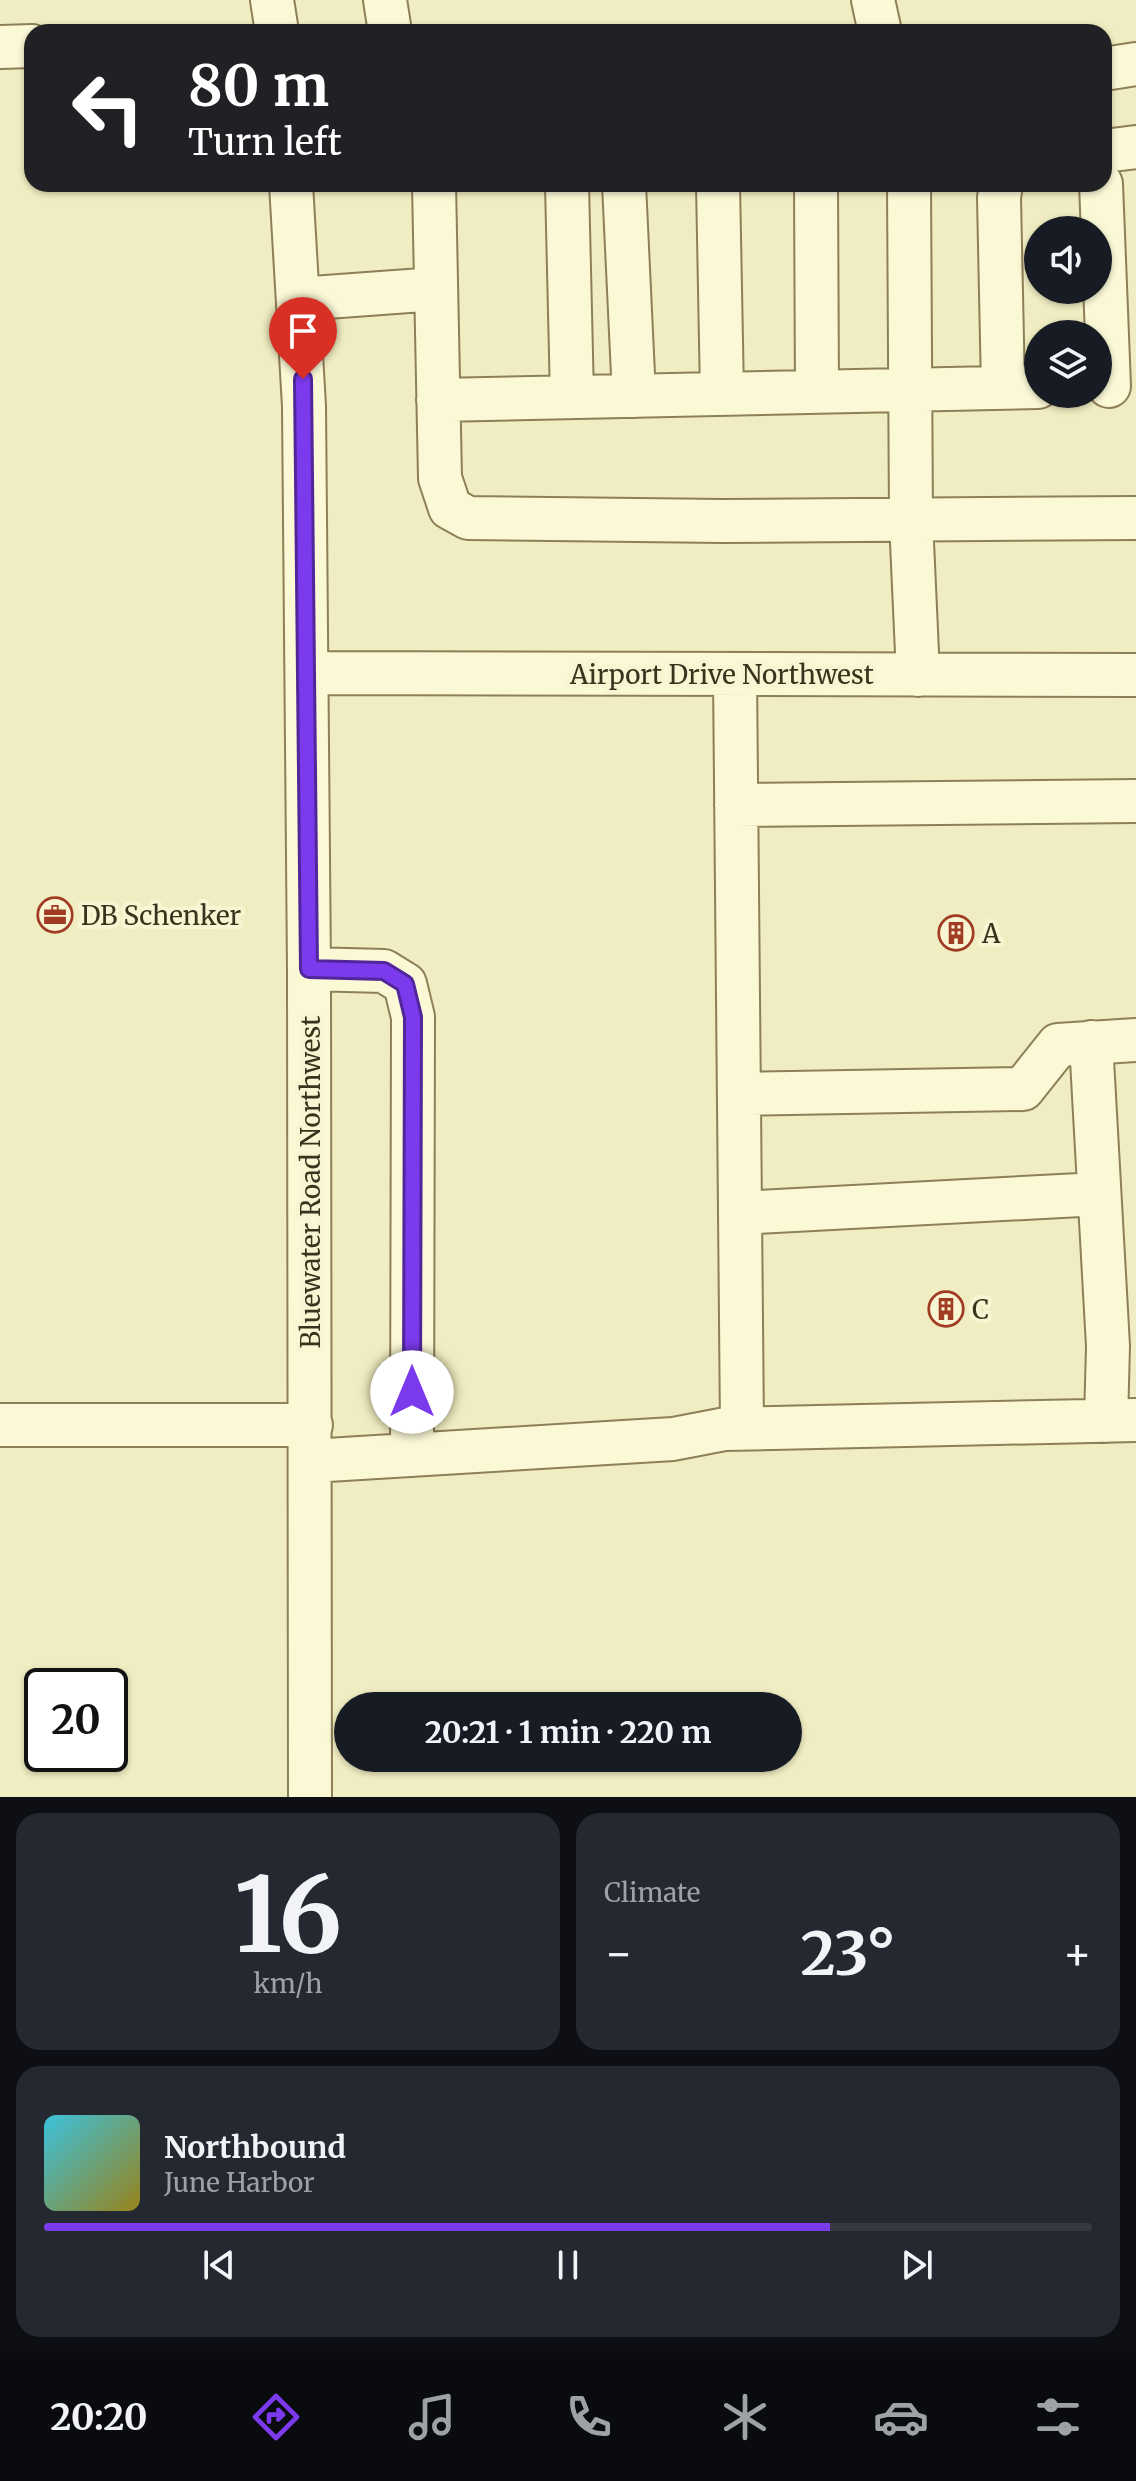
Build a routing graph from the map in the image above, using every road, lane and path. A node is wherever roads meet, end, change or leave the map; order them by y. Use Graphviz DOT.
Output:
graph roads {
  1 [pos="272,0"];
  2 [pos="385,0"];
  3 [pos="873,0"];
  4 [pos="276,24"];
  5 [pos="389,24"];
  6 [pos="878,24"];
  7 [pos="24,46"];
  8 [pos="0,47"];
  9 [pos="1136,64"];
  10 [pos="1112,68"];
  11 [pos="1136,147"];
  12 [pos="1112,150"];
  13 [pos="292,192"];
  14 [pos="434,192"];
  15 [pos="567,192"];
  16 [pos="624,192"];
  17 [pos="718,192"];
  18 [pos="816,192"];
  19 [pos="909,192"];
  20 [pos="1000,192"];
  21 [pos="1102,192"];
  22 [pos="436,289"];
  23 [pos="299,299"];
  24 [pos="1114,385"];
  25 [pos="1021,388"];
  26 [pos="910,390"];
  27 [pos="817,392"];
  28 [pos="722,394"];
  29 [pos="634,396"];
  30 [pos="572,397"];
  31 [pos="438,400"];
  32 [pos="1136,518"];
  33 [pos="911,520"];
  34 [pos="307,673"];
  35 [pos="735,674"];
  36 [pos="918,675"];
  37 [pos="1136,675"];
  38 [pos="1136,801"];
  39 [pos="736,805"];
  40 [pos="309,969"];
  41 [pos="1136,1040"];
  42 [pos="1091,1042"];
  43 [pos="739,1094"];
  44 [pos="1099,1194"];
  45 [pos="740,1213"];
  46 [pos="1121,1421"];
  47 [pos="0,1425"];
  48 [pos="742,1428"];
  49 [pos="311,1443"];
  50 [pos="412,1455"];
  51 [pos="310,1797"];
  1 -- 4 [label="street"];
  2 -- 5 [label="street"];
  3 -- 6 [label="street"];
  7 -- 8 [label="street"];
  9 -- 10 [label="street"];
  11 -- 12 [label="street"];
  13 -- 23 [label="street, Bluewater Road Northwest"];
  14 -- 22 [label="street"];
  15 -- 30 [label="street"];
  16 -- 29 [label="street"];
  17 -- 28 [label="street"];
  18 -- 27 [label="street"];
  19 -- 26 [label="street"];
  20 -- 25 [label="street"];
  21 -- 24 [label="street"];
  22 -- 23 [label="street"];
  22 -- 31 [label="street"];
  23 -- 34 [label="street, Bluewater Road Northwest"];
  25 -- 26 [label="street"];
  26 -- 27 [label="street"];
  26 -- 33 [label="street"];
  27 -- 28 [label="street"];
  28 -- 29 [label="street"];
  29 -- 30 [label="street"];
  30 -- 31 [label="street"];
  31 -- 33 [label="street"];
  32 -- 33 [label="street"];
  33 -- 36 [label="street"];
  34 -- 35 [label="street, Airport Drive Northwest"];
  34 -- 40 [label="street, Bluewater Road Northwest"];
  35 -- 36 [label="street, Airport Drive Northwest"];
  35 -- 39 [label="street"];
  36 -- 37 [label="street, Airport Drive Northwest"];
  38 -- 39 [label="street"];
  39 -- 43 [label="street"];
  40 -- 49 [label="street, Bluewater Road Northwest"];
  40 -- 50 [label="street"];
  41 -- 42 [label="street"];
  42 -- 43 [label="street"];
  42 -- 44 [label="street"];
  43 -- 45 [label="street"];
  44 -- 45 [label="street"];
  44 -- 46 [label="street"];
  45 -- 48 [label="street"];
  46 -- 48 [label="street"];
  47 -- 49 [label="street"];
  48 -- 50 [label="street"];
  49 -- 50 [label="street"];
  49 -- 51 [label="street, Bluewater Road Northwest"];
}
